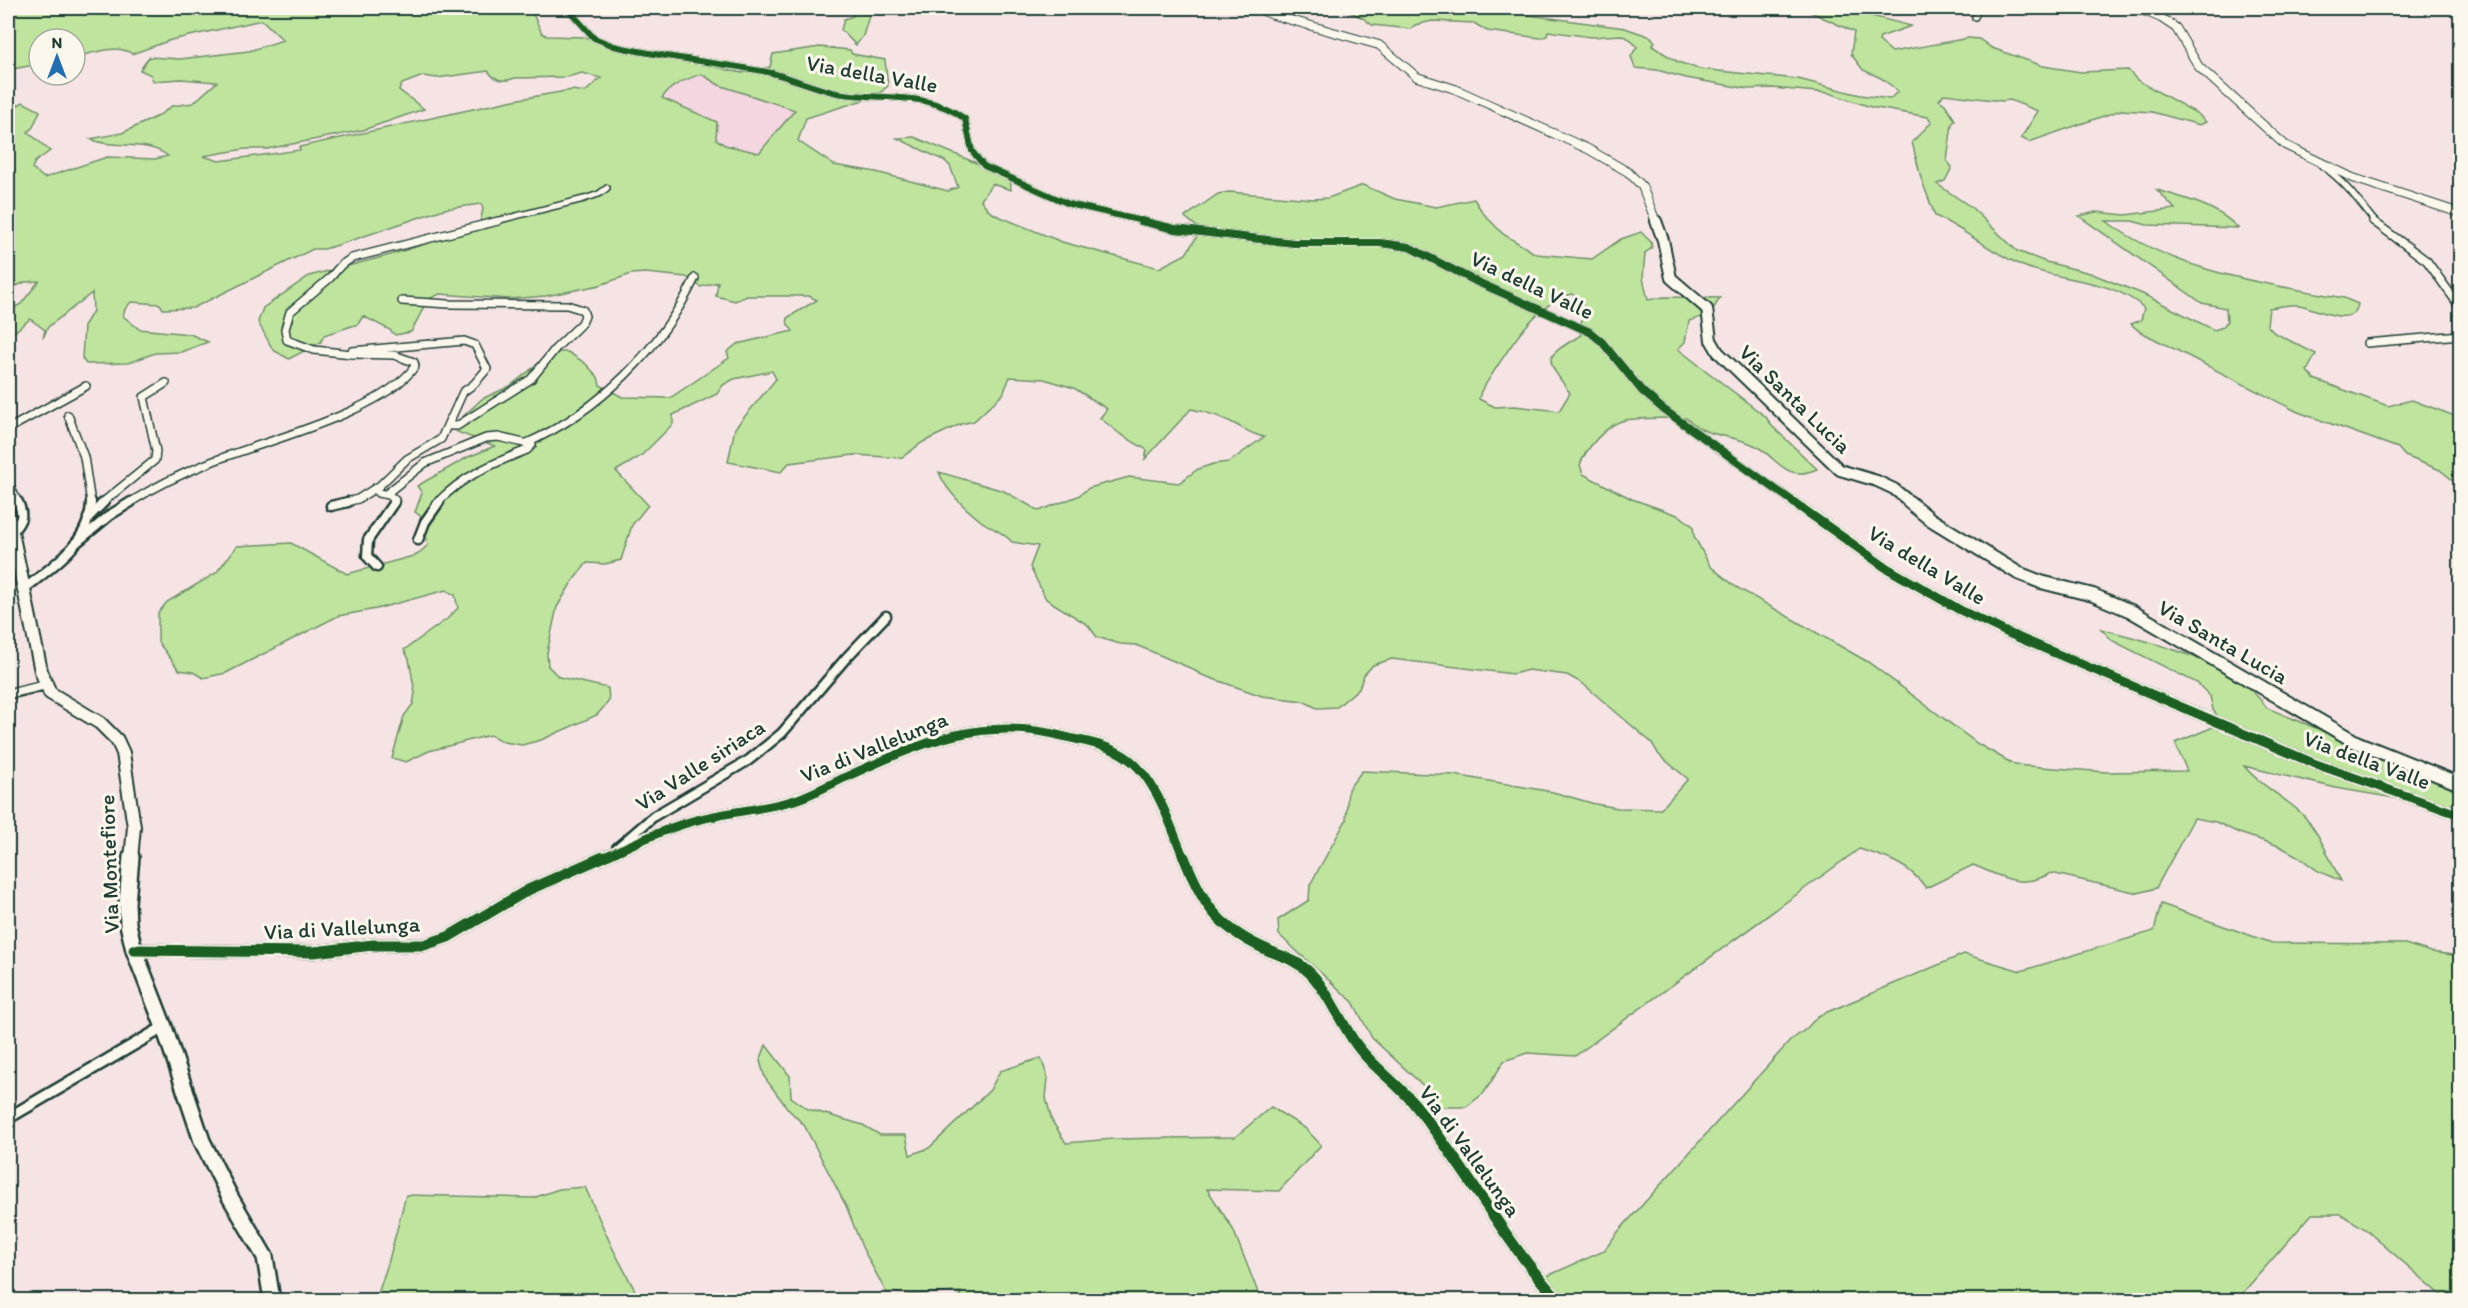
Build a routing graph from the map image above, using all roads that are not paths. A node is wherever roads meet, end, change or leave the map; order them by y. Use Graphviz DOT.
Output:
graph roads {
  1 [pos="567,8"];
  2 [pos="1256,8"];
  3 [pos="1979,8"];
  4 [pos="2137,8"];
  5 [pos="1975,17"];
  6 [pos="2310,159"];
  7 [pos="607,188"];
  8 [pos="2460,213"];
  9 [pos="695,278"];
  10 [pos="402,301"];
  11 [pos="2460,307"];
  12 [pos="2460,335"];
  13 [pos="2367,343"];
  14 [pos="352,354"];
  15 [pos="166,383"];
  16 [pos="86,386"];
  17 [pos="68,415"];
  18 [pos="450,419"];
  19 [pos="8,429"];
  20 [pos="527,443"];
  21 [pos="8,481"];
  22 [pos="377,487"];
  23 [pos="386,494"];
  24 [pos="331,506"];
  25 [pos="8,513"];
  26 [pos="88,518"];
  27 [pos="12,532"];
  28 [pos="418,540"];
  29 [pos="75,544"];
  30 [pos="377,567"];
  31 [pos="24,589"];
  32 [pos="886,616"];
  33 [pos="46,685"];
  34 [pos="8,694"];
  35 [pos="2460,784"];
  36 [pos="2460,815"];
  37 [pos="615,851"];
  38 [pos="134,950"];
  39 [pos="164,1027"];
  40 [pos="8,1118"];
  41 [pos="272,1300"];
  42 [pos="1558,1300"];
  1 -- 36 [label="street, Via della Valle"];
  2 -- 35 [label="street, Via Santa Lucia"];
  3 -- 5 [label="street"];
  4 -- 6 [label="street"];
  6 -- 8 [label="street"];
  6 -- 11 [label="street"];
  7 -- 14 [label="street"];
  9 -- 20 [label="street"];
  10 -- 18 [label="street"];
  12 -- 13 [label="street"];
  14 -- 18 [label="street"];
  14 -- 29 [label="street"];
  15 -- 26 [label="street"];
  16 -- 19 [label="street"];
  17 -- 26 [label="street"];
  18 -- 22 [label="street"];
  20 -- 23 [label="street"];
  20 -- 28 [label="street"];
  21 -- 27 [label="street"];
  22 -- 23 [label="street"];
  22 -- 24 [label="street"];
  23 -- 30 [label="street"];
  25 -- 27 [label="street"];
  26 -- 29 [label="street"];
  27 -- 31 [label="street"];
  29 -- 31 [label="street"];
  31 -- 33 [label="street"];
  32 -- 37 [label="street, Via Valle siriaca"];
  33 -- 34 [label="street"];
  33 -- 38 [label="street, Via Montefiore"];
  37 -- 38 [label="street, Via di Vallelunga"];
  37 -- 42 [label="street, Via di Vallelunga"];
  38 -- 39 [label="street, Via Montefiore"];
  39 -- 40 [label="street"];
  39 -- 41 [label="street, Via Montefiore"];
}
